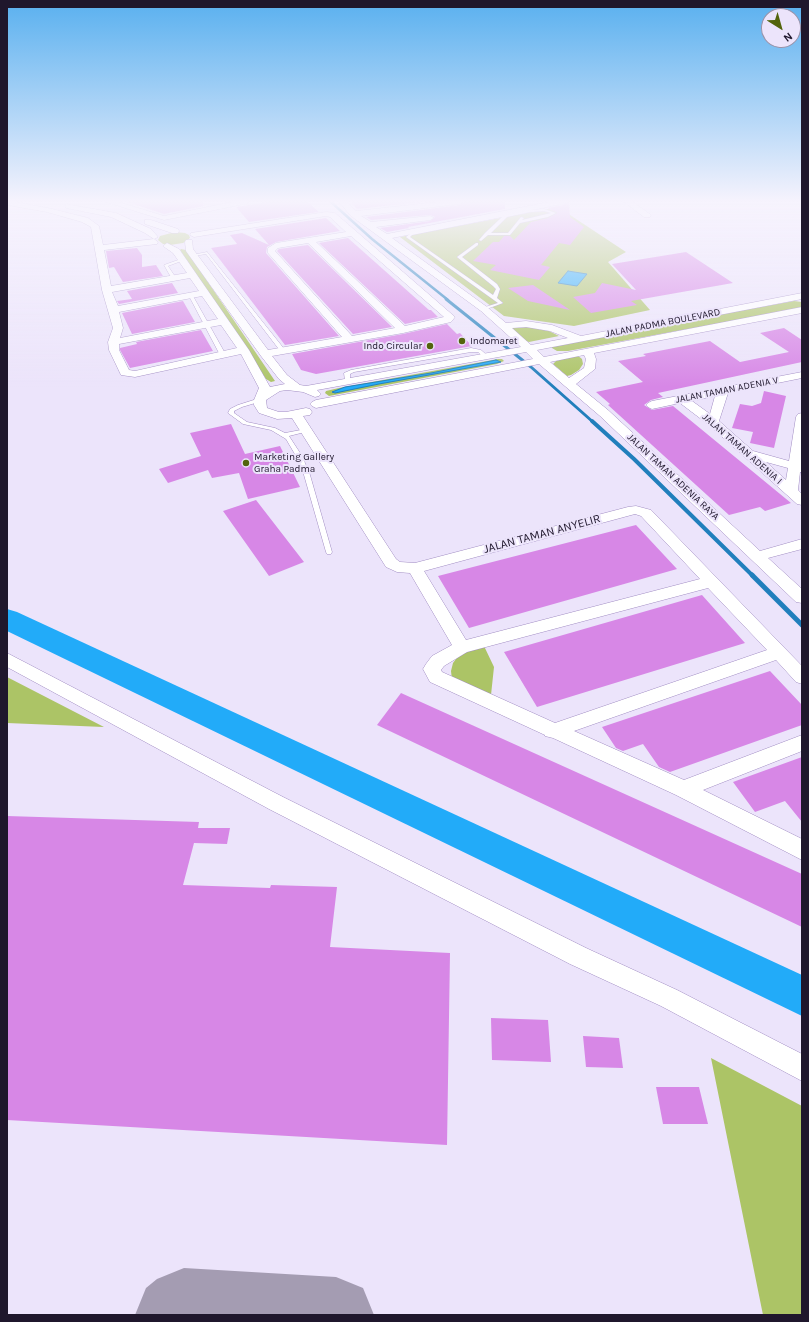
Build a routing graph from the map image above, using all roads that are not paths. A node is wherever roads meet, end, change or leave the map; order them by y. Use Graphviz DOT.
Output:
graph roads {
  1 [pos="102,264"];
  2 [pos="170,264"];
  3 [pos="185,264"];
  4 [pos="200,264"];
  5 [pos="216,264"];
  6 [pos="282,264"];
  7 [pos="334,264"];
  8 [pos="389,264"];
  9 [pos="421,264"];
  10 [pos="446,264"];
  11 [pos="468,264"];
  12 [pos="480,273"];
  13 [pos="474,274"];
  14 [pos="193,275"];
  15 [pos="469,275"];
  16 [pos="463,276"];
  17 [pos="174,278"];
  18 [pos="234,286"];
  19 [pos="219,289"];
  20 [pos="107,290"];
  21 [pos="205,294"];
  22 [pos="191,296"];
  23 [pos="801,297"];
  24 [pos="494,299"];
  25 [pos="484,309"];
  26 [pos="114,310"];
  27 [pos="802,310"];
  28 [pos="256,317"];
  29 [pos="241,320"];
  30 [pos="224,321"];
  31 [pos="207,324"];
  32 [pos="504,326"];
  33 [pos="403,330"];
  34 [pos="349,339"];
  35 [pos="580,339"];
  36 [pos="113,342"];
  37 [pos="528,349"];
  38 [pos="244,350"];
  39 [pos="284,350"];
  40 [pos="588,351"];
  41 [pos="266,354"];
  42 [pos="223,355"];
  43 [pos="541,360"];
  44 [pos="802,375"];
  45 [pos="570,383"];
  46 [pos="301,388"];
  47 [pos="723,390"];
  48 [pos="262,398"];
  49 [pos="682,398"];
  50 [pos="316,404"];
  51 [pos="652,404"];
  52 [pos="296,415"];
  53 [pos="802,417"];
  54 [pos="713,422"];
  55 [pos="306,431"];
  56 [pos="285,435"];
  57 [pos="746,453"];
  58 [pos="798,467"];
  59 [pos="791,491"];
  60 [pos="802,501"];
  61 [pos="802,544"];
  62 [pos="329,552"];
  63 [pos="802,556"];
  64 [pos="763,561"];
  65 [pos="415,568"];
  66 [pos="709,582"];
  67 [pos="802,598"];
  68 [pos="462,647"];
  69 [pos="778,653"];
  70 [pos="7,659"];
  71 [pos="802,678"];
  72 [pos="552,731"];
  73 [pos="802,744"];
  74 [pos="683,790"];
  75 [pos="802,850"];
  76 [pos="802,1068"];
  1 -- 20 [label="street"];
  2 -- 17 [label="lane"];
  3 -- 14 [label="street"];
  4 -- 19 [label="street"];
  5 -- 18 [label="lane"];
  6 -- 34 [label="street"];
  7 -- 33 [label="street"];
  8 -- 33 [label="street"];
  9 -- 25 [label="street, JALAN TAMAN ADENIA RAYA"];
  10 -- 16 [label="lane"];
  11 -- 12 [label="lane"];
  12 -- 13 [label="lane"];
  12 -- 24 [label="lane"];
  14 -- 17 [label="street"];
  14 -- 21 [label="street"];
  15 -- 16 [label="lane"];
  16 -- 24 [label="lane"];
  17 -- 20 [label="street"];
  18 -- 19 [label="lane"];
  18 -- 28 [label="lane"];
  19 -- 29 [label="street"];
  20 -- 26 [label="street"];
  21 -- 22 [label="street"];
  21 -- 30 [label="street"];
  22 -- 26 [label="street"];
  22 -- 31 [label="lane"];
  23 -- 35 [label="street, JALAN PADMA BOULEVARD"];
  24 -- 25 [label="lane"];
  25 -- 32 [label="street, JALAN TAMAN ADENIA RAYA"];
  26 -- 36 [label="street"];
  27 -- 40 [label="street, JALAN PADMA BOULEVARD"];
  28 -- 29 [label="lane"];
  28 -- 39 [label="lane"];
  29 -- 41 [label="street"];
  30 -- 31 [label="street"];
  30 -- 38 [label="street"];
  31 -- 36 [label="street"];
  31 -- 42 [label="lane"];
  32 -- 35 [label="street"];
  32 -- 37 [label="street, JALAN TAMAN ADENIA RAYA"];
  33 -- 34 [label="street"];
  34 -- 39 [label="street"];
  35 -- 37 [label="street, JALAN PADMA BOULEVARD"];
  36 -- 42 [label="street"];
  37 -- 43 [label="street, JALAN TAMAN ADENIA RAYA"];
  37 -- 46 [label="street, JALAN PADMA BOULEVARD"];
  38 -- 42 [label="street"];
  38 -- 48 [label="street"];
  39 -- 41 [label="street"];
  40 -- 43 [label="street, JALAN PADMA BOULEVARD"];
  40 -- 45 [label="street"];
  41 -- 46 [label="street"];
  43 -- 45 [label="street, JALAN TAMAN ADENIA RAYA"];
  43 -- 50 [label="street, JALAN PADMA BOULEVARD"];
  44 -- 47 [label="street, JALAN TAMAN ADENIA V"];
  45 -- 64 [label="street, JALAN TAMAN ADENIA RAYA"];
  46 -- 48 [label="street"];
  46 -- 50 [label="street"];
  47 -- 49 [label="street, JALAN TAMAN ADENIA V"];
  47 -- 54 [label="street"];
  48 -- 52 [label="street"];
  48 -- 56 [label="lane"];
  49 -- 51 [label="street, JALAN TAMAN ADENIA V"];
  49 -- 54 [label="street, JALAN TAMAN ADENIA I"];
  50 -- 52 [label="street"];
  52 -- 55 [label="street, JALAN TAMAN ANYELIR"];
  53 -- 58 [label="street"];
  54 -- 57 [label="street, JALAN TAMAN ADENIA I"];
  55 -- 56 [label="lane"];
  55 -- 65 [label="street, JALAN TAMAN ANYELIR"];
  56 -- 62 [label="lane"];
  57 -- 58 [label="street"];
  57 -- 59 [label="street, JALAN TAMAN ADENIA I"];
  58 -- 59 [label="street"];
  59 -- 60 [label="street, JALAN TAMAN ADENIA I"];
  61 -- 64 [label="street"];
  63 -- 64 [label="street"];
  64 -- 67 [label="street, JALAN TAMAN ADENIA RAYA"];
  65 -- 66 [label="street, JALAN TAMAN ANYELIR"];
  65 -- 68 [label="street"];
  66 -- 68 [label="street"];
  66 -- 69 [label="street, JALAN TAMAN ANYELIR"];
  68 -- 72 [label="street"];
  69 -- 71 [label="street, JALAN TAMAN ANYELIR"];
  69 -- 72 [label="street"];
  70 -- 76 [label="street"];
  72 -- 74 [label="street"];
  73 -- 74 [label="street"];
  74 -- 75 [label="street"];
}
